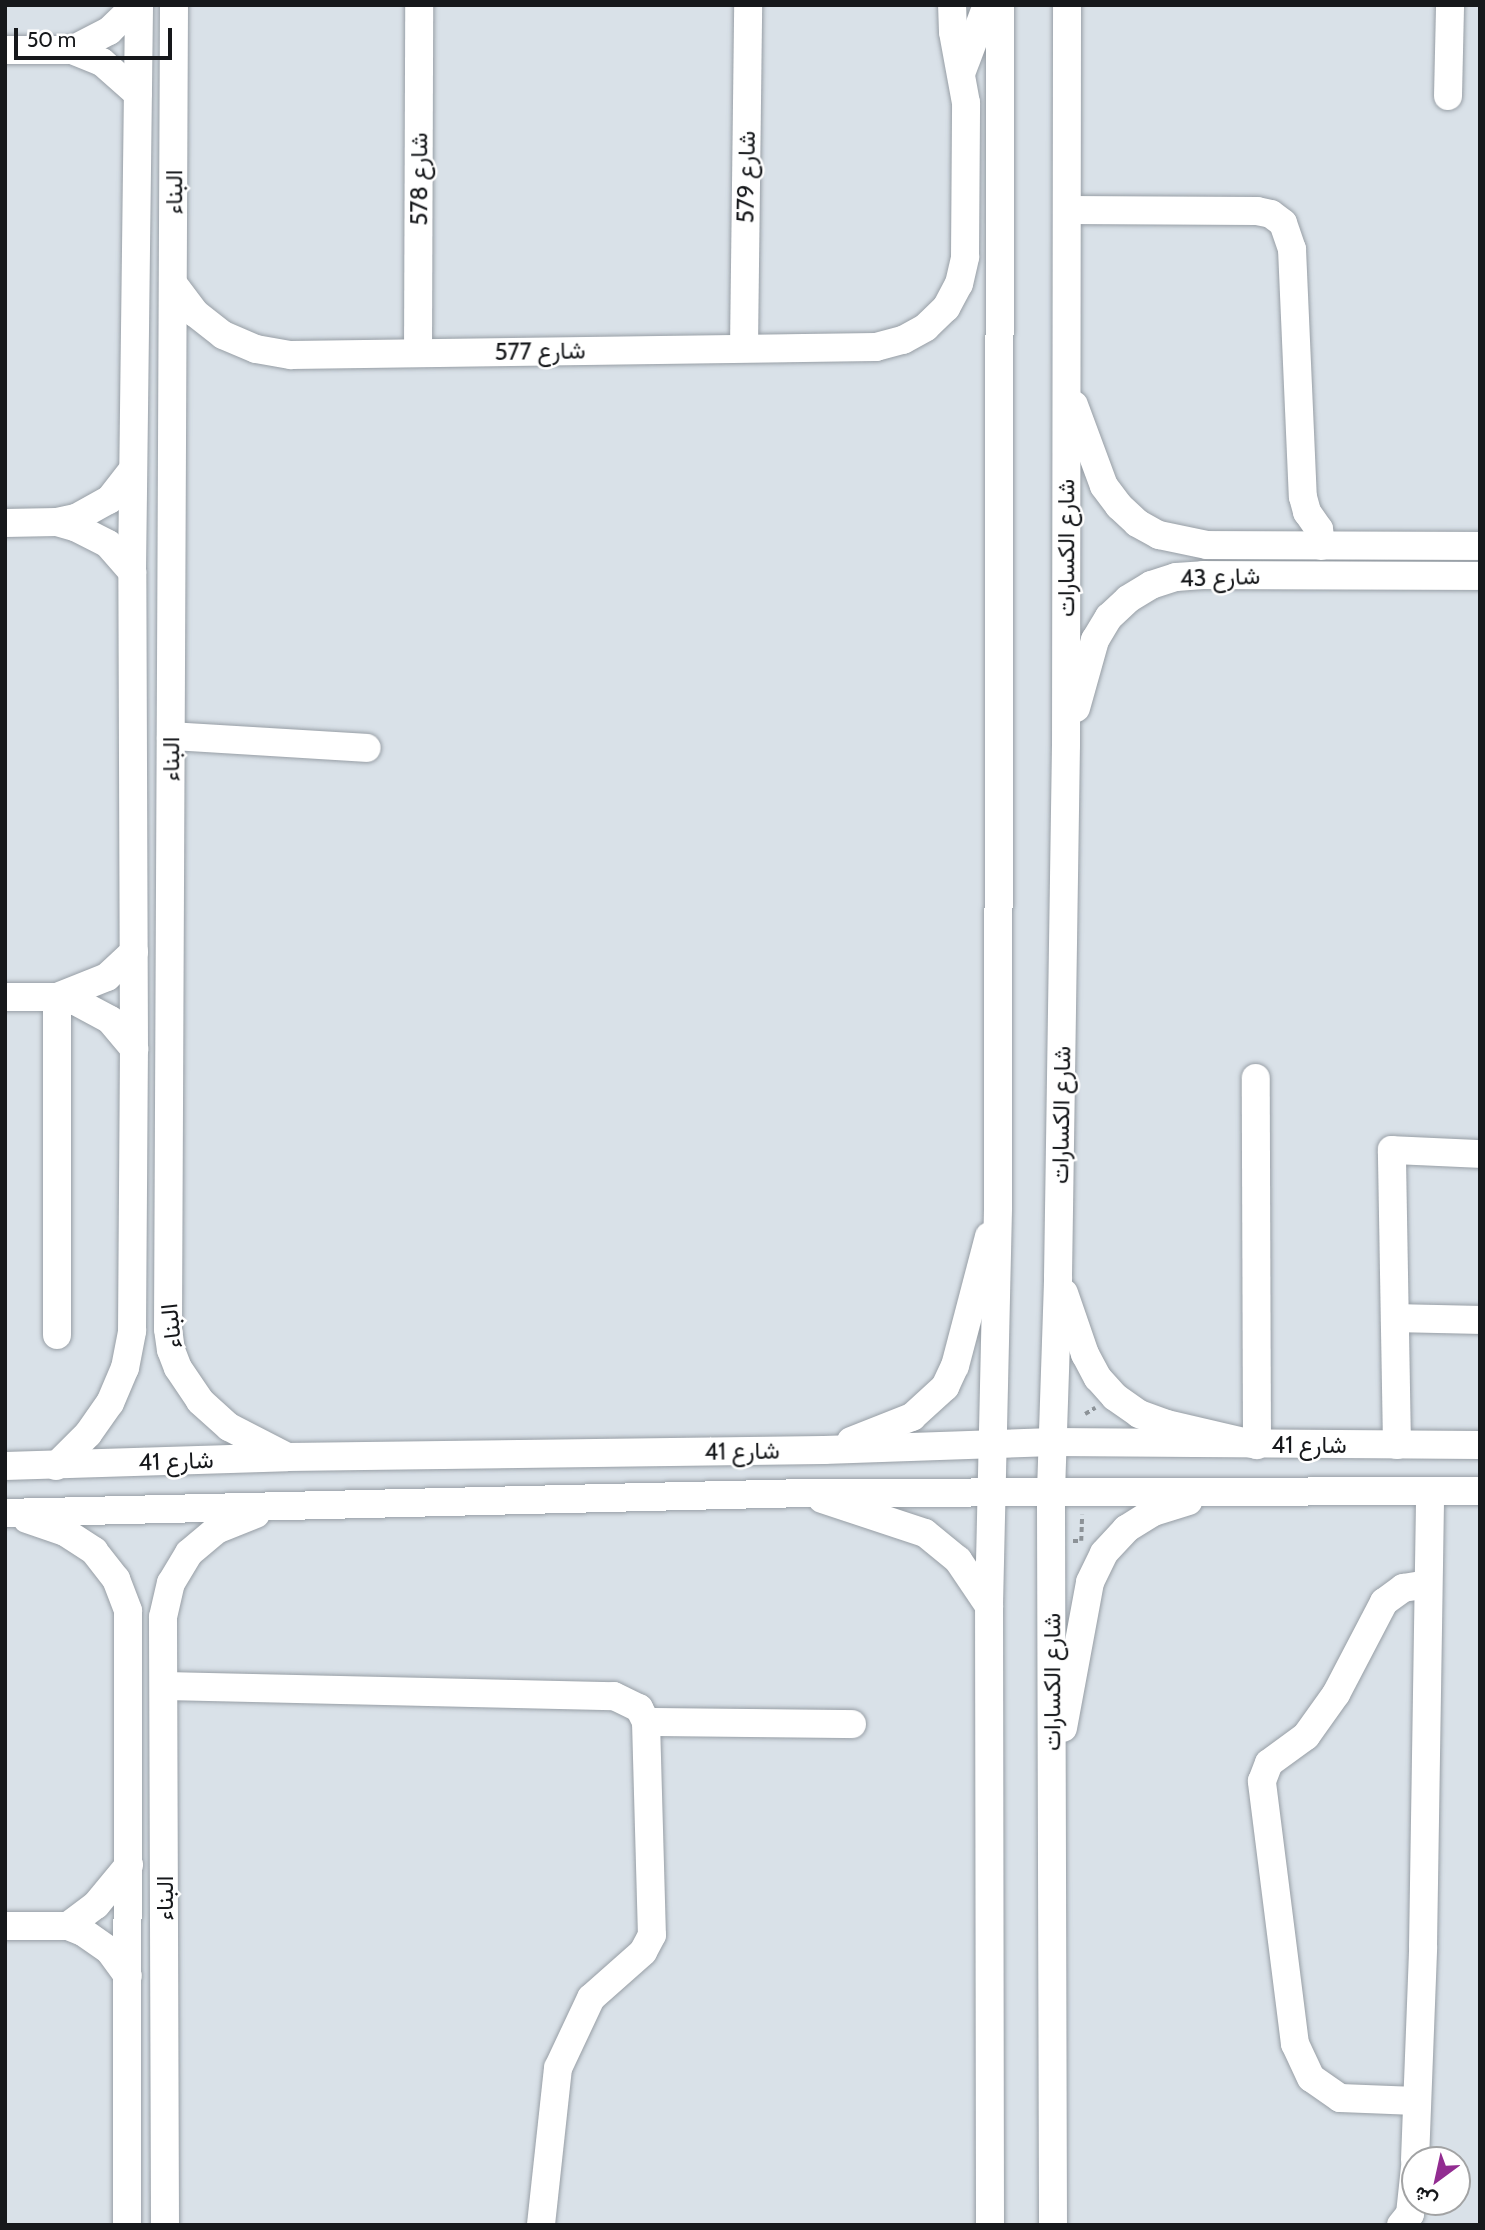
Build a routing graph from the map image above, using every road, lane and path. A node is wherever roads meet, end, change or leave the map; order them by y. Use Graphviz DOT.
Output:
graph roads {
  1 [pos="138,5"];
  2 [pos="174,5"];
  3 [pos="419,5"];
  4 [pos="748,5"];
  5 [pos="952,5"];
  6 [pos="987,5"];
  7 [pos="1000,5"];
  8 [pos="1067,5"];
  9 [pos="1450,5"];
  10 [pos="5,50"];
  11 [pos="72,50"];
  12 [pos="962,72"];
  13 [pos="138,94"];
  14 [pos="1448,96"];
  15 [pos="1067,210"];
  16 [pos="174,285"];
  17 [pos="744,348"];
  18 [pos="418,353"];
  19 [pos="1066,381"];
  20 [pos="132,471"];
  21 [pos="57,522"];
  22 [pos="5,523"];
  23 [pos="1321,546"];
  24 [pos="1480,546"];
  25 [pos="132,572"];
  26 [pos="1480,576"];
  27 [pos="171,736"];
  28 [pos="1066,745"];
  29 [pos="367,748"];
  30 [pos="134,952"];
  31 [pos="5,997"];
  32 [pos="57,997"];
  33 [pos="134,1049"];
  34 [pos="1256,1078"];
  35 [pos="1480,1154"];
  36 [pos="998,1207"];
  37 [pos="1058,1277"];
  38 [pos="1395,1318"];
  39 [pos="1480,1320"];
  40 [pos="57,1335"];
  41 [pos="1053,1442"];
  42 [pos="992,1444"];
  43 [pos="1480,1444"];
  44 [pos="1257,1445"];
  45 [pos="1397,1445"];
  46 [pos="824,1450"];
  47 [pos="287,1457"];
  48 [pos="5,1466"];
  49 [pos="56,1466"];
  50 [pos="1430,1490"];
  51 [pos="1480,1491"];
  52 [pos="992,1492"];
  53 [pos="1051,1492"];
  54 [pos="806,1493"];
  55 [pos="1214,1493"];
  56 [pos="277,1506"];
  57 [pos="8,1513"];
  58 [pos="1428,1584"];
  59 [pos="989,1606"];
  60 [pos="165,1686"];
  61 [pos="646,1722"];
  62 [pos="852,1724"];
  63 [pos="1052,1776"];
  64 [pos="129,1864"];
  65 [pos="5,1926"];
  66 [pos="68,1926"];
  67 [pos="128,1976"];
  68 [pos="1416,2101"];
  69 [pos="1415,2146"];
  70 [pos="127,2225"];
  71 [pos="165,2225"];
  72 [pos="541,2225"];
  73 [pos="990,2225"];
  74 [pos="1053,2225"];
  1 -- 11 [label="street"];
  1 -- 13 [label="street, البناء"];
  2 -- 16 [label="street, البناء"];
  3 -- 18 [label="street, شارع 578"];
  4 -- 17 [label="street, شارع 579"];
  5 -- 12 [label="street"];
  6 -- 12 [label="street"];
  7 -- 36 [label="street"];
  8 -- 15 [label="street, شارع الكسارات"];
  9 -- 14 [label="street"];
  10 -- 11 [label="street"];
  11 -- 13 [label="street"];
  12 -- 17 [label="street, شارع 577"];
  13 -- 20 [label="street, البناء"];
  15 -- 19 [label="street, شارع الكسارات"];
  15 -- 23 [label="street"];
  16 -- 18 [label="street, شارع 577"];
  16 -- 27 [label="street, البناء"];
  17 -- 18 [label="street, شارع 577"];
  19 -- 23 [label="street, شارع 43"];
  19 -- 28 [label="street, شارع الكسارات"];
  20 -- 21 [label="street"];
  20 -- 25 [label="street, البناء"];
  21 -- 22 [label="street"];
  21 -- 25 [label="street"];
  23 -- 24 [label="street, شارع 43"];
  25 -- 30 [label="street, البناء"];
  26 -- 28 [label="street, شارع 43"];
  27 -- 29 [label="street"];
  27 -- 47 [label="street, البناء"];
  28 -- 37 [label="street, شارع الكسارات"];
  30 -- 32 [label="street"];
  30 -- 33 [label="street, البناء"];
  31 -- 32 [label="street"];
  32 -- 33 [label="street"];
  32 -- 40 [label="street"];
  33 -- 49 [label="street, البناء"];
  34 -- 44 [label="street"];
  35 -- 38 [label="street"];
  36 -- 42 [label="street"];
  36 -- 46 [label="street"];
  37 -- 41 [label="street, شارع الكسارات"];
  37 -- 44 [label="street"];
  38 -- 39 [label="street"];
  38 -- 45 [label="street"];
  41 -- 42 [label="street, شارع 41"];
  41 -- 44 [label="street, شارع 41"];
  41 -- 53 [label="street, شارع الكسارات"];
  42 -- 46 [label="street, شارع 41"];
  42 -- 52 [label="street"];
  43 -- 45 [label="street, شارع 41"];
  44 -- 45 [label="street, شارع 41"];
  46 -- 47 [label="street, شارع 41"];
  47 -- 49 [label="street, شارع 41"];
  48 -- 49 [label="street, شارع 41"];
  50 -- 51 [label="street, شارع 41"];
  50 -- 55 [label="street, شارع 41"];
  50 -- 58 [label="street"];
  52 -- 53 [label="street, شارع 41"];
  52 -- 54 [label="street, شارع 41"];
  52 -- 59 [label="street"];
  53 -- 55 [label="street, شارع 41"];
  53 -- 63 [label="street, شارع الكسارات"];
  54 -- 56 [label="street, شارع 41"];
  54 -- 59 [label="street"];
  55 -- 63 [label="street"];
  56 -- 57 [label="street, شارع 41"];
  56 -- 60 [label="street, البناء"];
  57 -- 64 [label="street, البناء"];
  58 -- 68 [label="street"];
  58 -- 68 [label="street"];
  59 -- 73 [label="street"];
  60 -- 61 [label="street"];
  60 -- 71 [label="street, البناء"];
  61 -- 62 [label="street"];
  61 -- 72 [label="street"];
  63 -- 74 [label="street, شارع الكسارات"];
  64 -- 66 [label="street"];
  64 -- 67 [label="street, البناء"];
  65 -- 66 [label="street"];
  66 -- 67 [label="street"];
  67 -- 70 [label="street, البناء"];
  68 -- 69 [label="street"];
}
